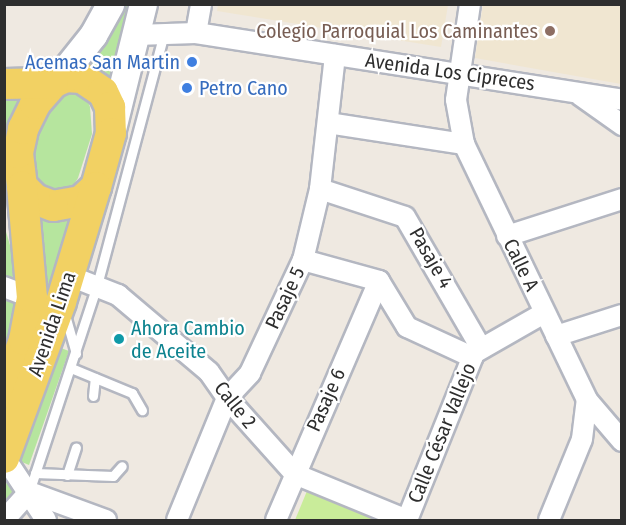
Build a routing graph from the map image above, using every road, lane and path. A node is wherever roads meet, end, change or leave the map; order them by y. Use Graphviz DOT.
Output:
graph roads {
  1 [pos="110,4"];
  2 [pos="144,4"];
  3 [pos="201,4"];
  4 [pos="470,4"];
  5 [pos="164,33"];
  6 [pos="195,33"];
  7 [pos="136,35"];
  8 [pos="335,55"];
  9 [pos="458,74"];
  10 [pos="56,81"];
  11 [pos="4,84"];
  12 [pos="573,90"];
  13 [pos="621,100"];
  14 [pos="328,123"];
  15 [pos="621,125"];
  16 [pos="111,133"];
  17 [pos="464,144"];
  18 [pos="16,175"];
  19 [pos="96,187"];
  20 [pos="320,189"];
  21 [pos="621,199"];
  22 [pos="507,236"];
  23 [pos="303,260"];
  24 [pos="379,281"];
  25 [pos="98,285"];
  26 [pos="4,287"];
  27 [pos="65,289"];
  28 [pos="32,298"];
  29 [pos="544,313"];
  30 [pos="621,315"];
  31 [pos="556,336"];
  32 [pos="477,352"];
  33 [pos="76,353"];
  34 [pos="71,368"];
  35 [pos="95,378"];
  36 [pos="4,393"];
  37 [pos="93,396"];
  38 [pos="226,398"];
  39 [pos="587,400"];
  40 [pos="142,410"];
  41 [pos="621,439"];
  42 [pos="76,447"];
  43 [pos="4,458"];
  44 [pos="122,466"];
  45 [pos="35,473"];
  46 [pos="294,473"];
  47 [pos="67,475"];
  48 [pos="29,492"];
  49 [pos="4,520"];
  50 [pos="46,520"];
  51 [pos="106,520"];
  52 [pos="177,520"];
  53 [pos="276,520"];
  54 [pos="407,520"];
  55 [pos="549,520"];
  1 -- 10 [label="main road"];
  2 -- 7 [label="main road"];
  3 -- 6 [label="street"];
  4 -- 9 [label="street, Calle A"];
  5 -- 6 [label="street, Avenida Los Cipreces"];
  5 -- 7 [label="street, Avenida Los Cipreces"];
  5 -- 25 [label="lane"];
  6 -- 8 [label="street, Avenida Los Cipreces"];
  7 -- 16 [label="main road"];
  8 -- 9 [label="street, Avenida Los Cipreces"];
  8 -- 14 [label="street, Pasaje 5"];
  9 -- 12 [label="street, Avenida Los Cipreces"];
  9 -- 17 [label="street, Calle A"];
  10 -- 11 [label="main road"];
  10 -- 16 [label="main road"];
  10 -- 18 [label="main road"];
  12 -- 13 [label="street, Avenida Los Cipreces"];
  12 -- 15 [label="street"];
  14 -- 17 [label="street"];
  14 -- 20 [label="street, Pasaje 5"];
  16 -- 19 [label="main road"];
  17 -- 22 [label="street, Calle A"];
  18 -- 19 [label="main road"];
  18 -- 28 [label="main road, Avenida Lima"];
  19 -- 27 [label="main road, Avenida Lima"];
  20 -- 23 [label="street, Pasaje 5"];
  20 -- 32 [label="street, Pasaje 4"];
  21 -- 22 [label="street"];
  22 -- 29 [label="street, Calle A"];
  23 -- 24 [label="street"];
  23 -- 38 [label="street, Pasaje 5"];
  24 -- 32 [label="street"];
  24 -- 46 [label="street, Pasaje 6"];
  25 -- 27 [label="street, Calle 2"];
  25 -- 33 [label="lane"];
  25 -- 38 [label="street, Calle 2"];
  26 -- 28 [label="street"];
  27 -- 33 [label="lane"];
  27 -- 43 [label="main road, Avenida Lima"];
  28 -- 36 [label="main road, Avenida Lima"];
  29 -- 31 [label="street, Calle A"];
  29 -- 32 [label="street, Calle César Vallejo"];
  30 -- 31 [label="street"];
  31 -- 39 [label="street, Calle A"];
  32 -- 54 [label="street, Calle César Vallejo"];
  33 -- 34 [label="lane"];
  34 -- 35 [label="lane"];
  34 -- 45 [label="lane"];
  35 -- 37 [label="lane"];
  35 -- 40 [label="lane"];
  38 -- 46 [label="street, Calle 2"];
  38 -- 52 [label="street, Pasaje 5"];
  39 -- 41 [label="street, Calle A"];
  39 -- 55 [label="street"];
  42 -- 47 [label="lane"];
  43 -- 48 [label="street, Avenida Lima"];
  44 -- 47 [label="lane"];
  45 -- 47 [label="lane"];
  45 -- 48 [label="lane"];
  46 -- 53 [label="street, Pasaje 6"];
  46 -- 54 [label="street, Calle 2"];
  48 -- 49 [label="street"];
  48 -- 50 [label="street, Avenida Lima"];
  48 -- 51 [label="street"];
}
